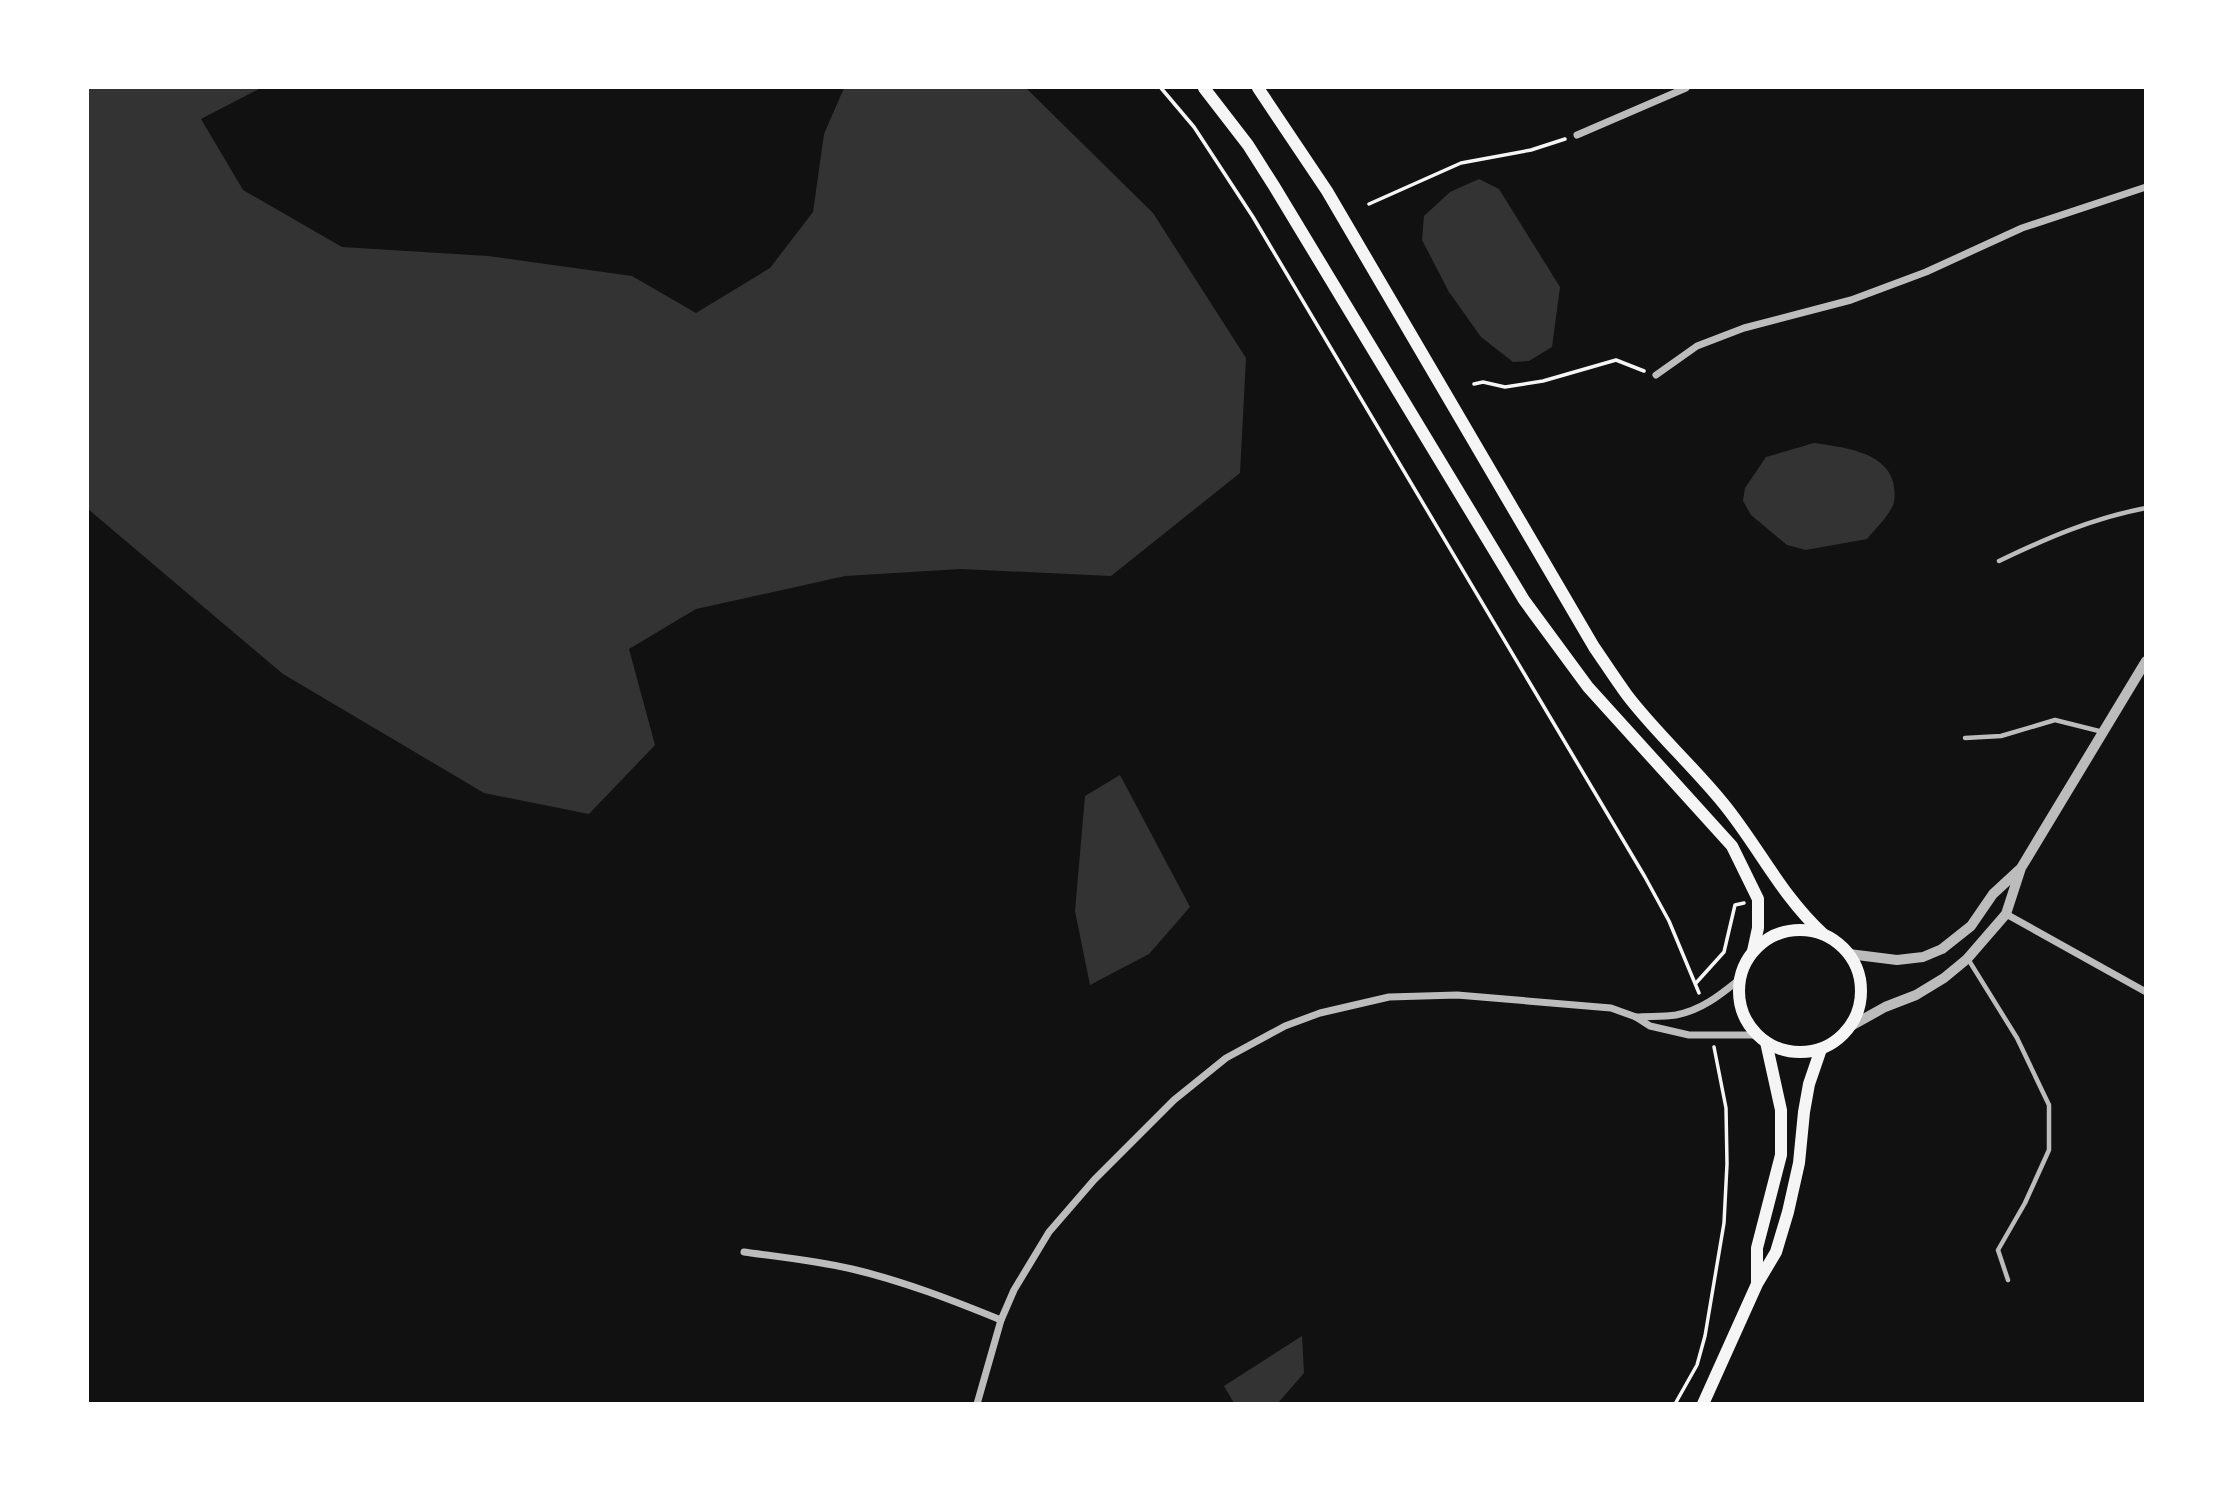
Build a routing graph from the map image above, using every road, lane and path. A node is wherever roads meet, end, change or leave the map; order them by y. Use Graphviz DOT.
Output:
graph roads {
  1 [pos="1161,88"];
  2 [pos="1204,88"];
  3 [pos="1258,88"];
  4 [pos="1686,88"];
  5 [pos="1577,135"];
  6 [pos="2146,187"];
  7 [pos="1369,204"];
  8 [pos="1656,375"];
  9 [pos="1474,384"];
  10 [pos="2146,508"];
  11 [pos="1999,561"];
  12 [pos="2146,661"];
  13 [pos="2104,732"];
  14 [pos="1965,738"];
  15 [pos="2021,868"];
  16 [pos="2006,915"];
  17 [pos="1823,934"];
  18 [pos="1753,951"];
  19 [pos="1849,954"];
  20 [pos="1967,959"];
  21 [pos="1740,979"];
  22 [pos="2146,992"];
  23 [pos="1704,1006"];
  24 [pos="1636,1017"];
  25 [pos="1851,1026"];
  26 [pos="1762,1039"];
  27 [pos="1713,1041"];
  28 [pos="1821,1049"];
  29 [pos="744,1252"];
  30 [pos="2008,1280"];
  31 [pos="1757,1284"];
  32 [pos="1001,1320"];
  33 [pos="977,1404"];
  34 [pos="1675,1404"];
  35 [pos="1703,1404"];
  1 -- 23 [label="path"];
  2 -- 18 [label="main road"];
  3 -- 17 [label="main road"];
  4 -- 5 [label="street"];
  5 -- 7 [label="path"];
  6 -- 8 [label="street"];
  8 -- 9 [label="path"];
  10 -- 11 [label="lane"];
  12 -- 13 [label="street"];
  13 -- 14 [label="lane"];
  13 -- 15 [label="street"];
  15 -- 16 [label="street"];
  15 -- 19 [label="street"];
  16 -- 20 [label="street"];
  16 -- 22 [label="street"];
  17 -- 18 [label="main road"];
  17 -- 19 [label="main road"];
  18 -- 21 [label="main road"];
  19 -- 25 [label="main road"];
  20 -- 25 [label="street"];
  20 -- 30 [label="lane"];
  21 -- 23 [label="street"];
  21 -- 26 [label="main road"];
  23 -- 24 [label="street"];
  24 -- 26 [label="street"];
  24 -- 32 [label="street"];
  25 -- 28 [label="main road"];
  26 -- 28 [label="main road"];
  26 -- 31 [label="main road"];
  27 -- 34 [label="path"];
  28 -- 31 [label="main road"];
  29 -- 32 [label="street"];
  31 -- 35 [label="main road"];
  32 -- 33 [label="street"];
}
